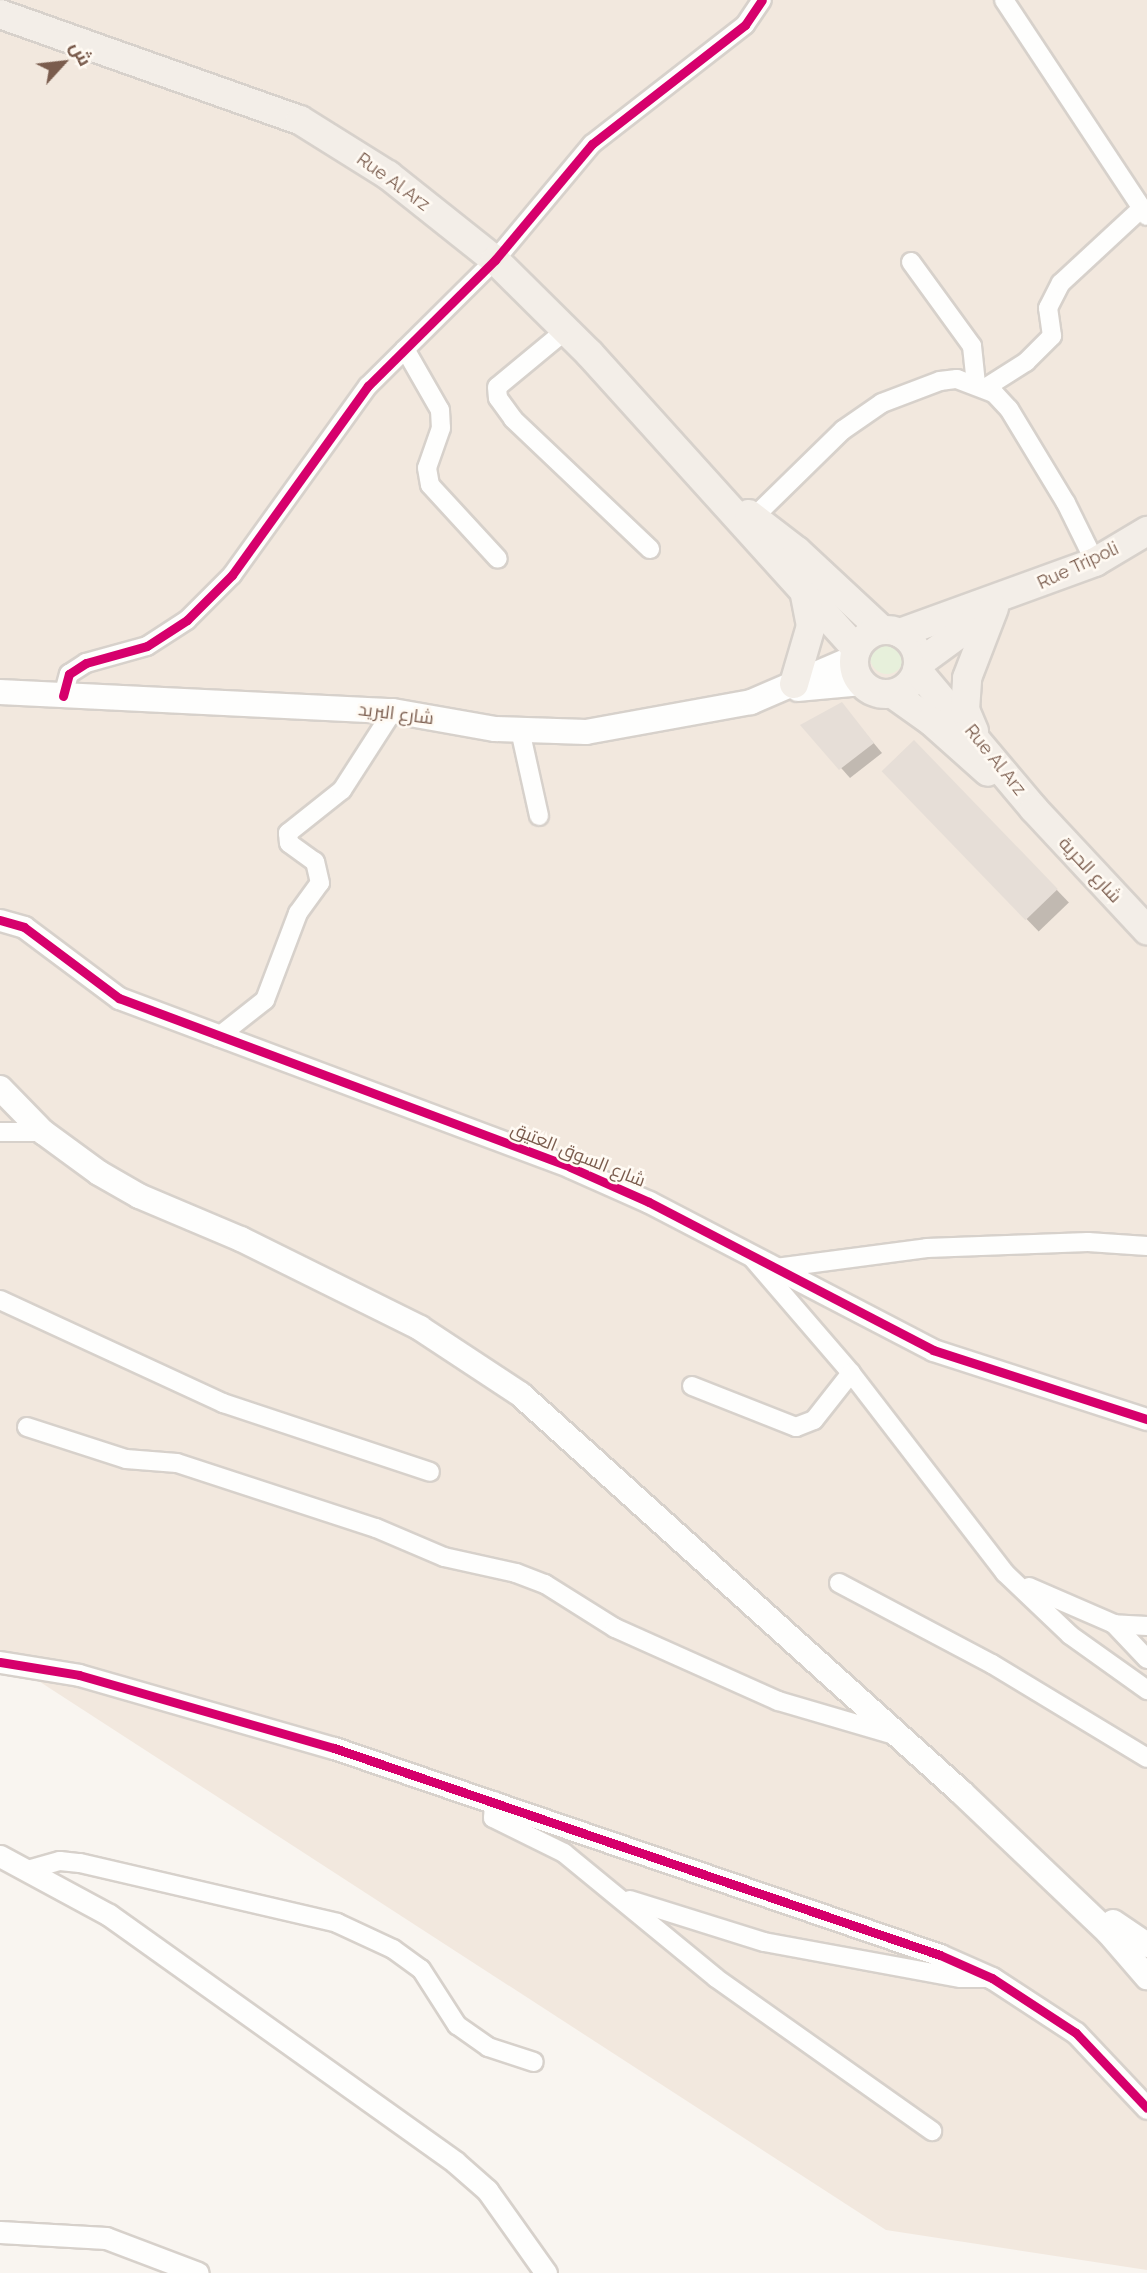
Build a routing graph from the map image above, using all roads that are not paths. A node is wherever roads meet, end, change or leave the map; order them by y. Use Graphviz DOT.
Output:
graph roads {
  1 [pos="762,0"];
  2 [pos="1004,0"];
  3 [pos="0,14"];
  4 [pos="1144,213"];
  5 [pos="495,260"];
  6 [pos="911,262"];
  7 [pos="566,330"];
  8 [pos="405,349"];
  9 [pos="980,386"];
  10 [pos="702,478"];
  11 [pos="753,518"];
  12 [pos="1147,531"];
  13 [pos="650,549"];
  14 [pos="498,559"];
  15 [pos="1095,562"];
  16 [pos="805,596"];
  17 [pos="1001,603"];
  18 [pos="891,631"];
  19 [pos="857,663"];
  20 [pos="918,667"];
  21 [pos="790,686"];
  22 [pos="0,692"];
  23 [pos="893,694"];
  24 [pos="63,696"];
  25 [pos="393,710"];
  26 [pos="520,730"];
  27 [pos="975,734"];
  28 [pos="1034,809"];
  29 [pos="539,816"];
  30 [pos="0,920"];
  31 [pos="1147,930"];
  32 [pos="218,1037"];
  33 [pos="0,1088"];
  34 [pos="0,1132"];
  35 [pos="43,1132"];
  36 [pos="1147,1246"];
  37 [pos="748,1254"];
  38 [pos="776,1268"];
  39 [pos="0,1300"];
  40 [pos="851,1373"];
  41 [pos="692,1386"];
  42 [pos="1147,1419"];
  43 [pos="27,1427"];
  44 [pos="430,1472"];
  45 [pos="1004,1573"];
  46 [pos="839,1583"];
  47 [pos="1114,1624"];
  48 [pos="1147,1626"];
  49 [pos="1147,1659"];
  50 [pos="0,1662"];
  51 [pos="1147,1690"];
  52 [pos="891,1734"];
  53 [pos="1147,1758"];
  54 [pos="494,1801"];
  55 [pos="0,1856"];
  56 [pos="28,1870"];
  57 [pos="1062,1891"];
  58 [pos="620,1897"];
  59 [pos="1147,1945"];
  60 [pos="1147,1977"];
  61 [pos="992,1978"];
  62 [pos="534,2062"];
  63 [pos="1147,2108"];
  64 [pos="932,2131"];
  65 [pos="0,2222"];
  66 [pos="0,2232"];
  67 [pos="28,2233"];
  68 [pos="198,2273"];
  69 [pos="546,2273"];
  1 -- 5 [label="street"];
  2 -- 4 [label="street"];
  3 -- 5 [label="main road, Rue Al Arz"];
  4 -- 9 [label="street"];
  5 -- 7 [label="main road, Rue Al Arz"];
  5 -- 8 [label="street"];
  6 -- 9 [label="street"];
  7 -- 10 [label="main road, Rue Al Arz"];
  7 -- 13 [label="street"];
  8 -- 14 [label="street"];
  8 -- 24 [label="street"];
  9 -- 11 [label="street"];
  9 -- 15 [label="street"];
  10 -- 11 [label="main road, Rue Al Arz"];
  10 -- 16 [label="main road, Rue Al Arz"];
  11 -- 18 [label="main road, Rue Al Arz"];
  12 -- 15 [label="main road, Rue Tripoli"];
  15 -- 17 [label="main road, Rue Tripoli"];
  16 -- 19 [label="main road, Rue Al Arz"];
  16 -- 21 [label="main road"];
  17 -- 18 [label="main road, Rue Tripoli"];
  17 -- 20 [label="main road, Rue Tripoli"];
  17 -- 27 [label="main road"];
  18 -- 19 [label="main road"];
  18 -- 20 [label="main road"];
  19 -- 21 [label="main road, شارع البريد"];
  19 -- 23 [label="main road"];
  20 -- 23 [label="main road"];
  20 -- 27 [label="main road, Rue Al Arz"];
  21 -- 26 [label="main road, شارع البريد"];
  22 -- 24 [label="main road, شارع البريد"];
  23 -- 28 [label="main road, Rue Al Arz"];
  24 -- 25 [label="main road, شارع البريد"];
  25 -- 26 [label="main road, شارع البريد"];
  25 -- 32 [label="street"];
  26 -- 29 [label="street"];
  27 -- 28 [label="main road, Rue Al Arz"];
  28 -- 31 [label="main road, شارع الحرية"];
  30 -- 32 [label="street, شارع السوق العتيق"];
  32 -- 37 [label="street, شارع السوق العتيق"];
  33 -- 35 [label="main road"];
  34 -- 35 [label="street"];
  35 -- 52 [label="main road"];
  36 -- 38 [label="street"];
  37 -- 38 [label="street, شارع السوق العتيق"];
  37 -- 40 [label="street"];
  38 -- 42 [label="street, شارع السوق العتيق"];
  39 -- 44 [label="street"];
  40 -- 41 [label="street"];
  40 -- 45 [label="street"];
  43 -- 52 [label="street"];
  45 -- 47 [label="street"];
  45 -- 51 [label="street"];
  46 -- 53 [label="street"];
  47 -- 48 [label="street"];
  47 -- 49 [label="street"];
  50 -- 54 [label="street"];
  52 -- 57 [label="main road"];
  54 -- 58 [label="street"];
  54 -- 61 [label="street"];
  55 -- 56 [label="street"];
  56 -- 62 [label="street"];
  56 -- 69 [label="street"];
  57 -- 59 [label="main road"];
  57 -- 60 [label="main road"];
  58 -- 61 [label="street"];
  58 -- 64 [label="street"];
  61 -- 63 [label="street"];
  65 -- 67 [label="street"];
  66 -- 67 [label="street"];
  67 -- 68 [label="street"];
}
